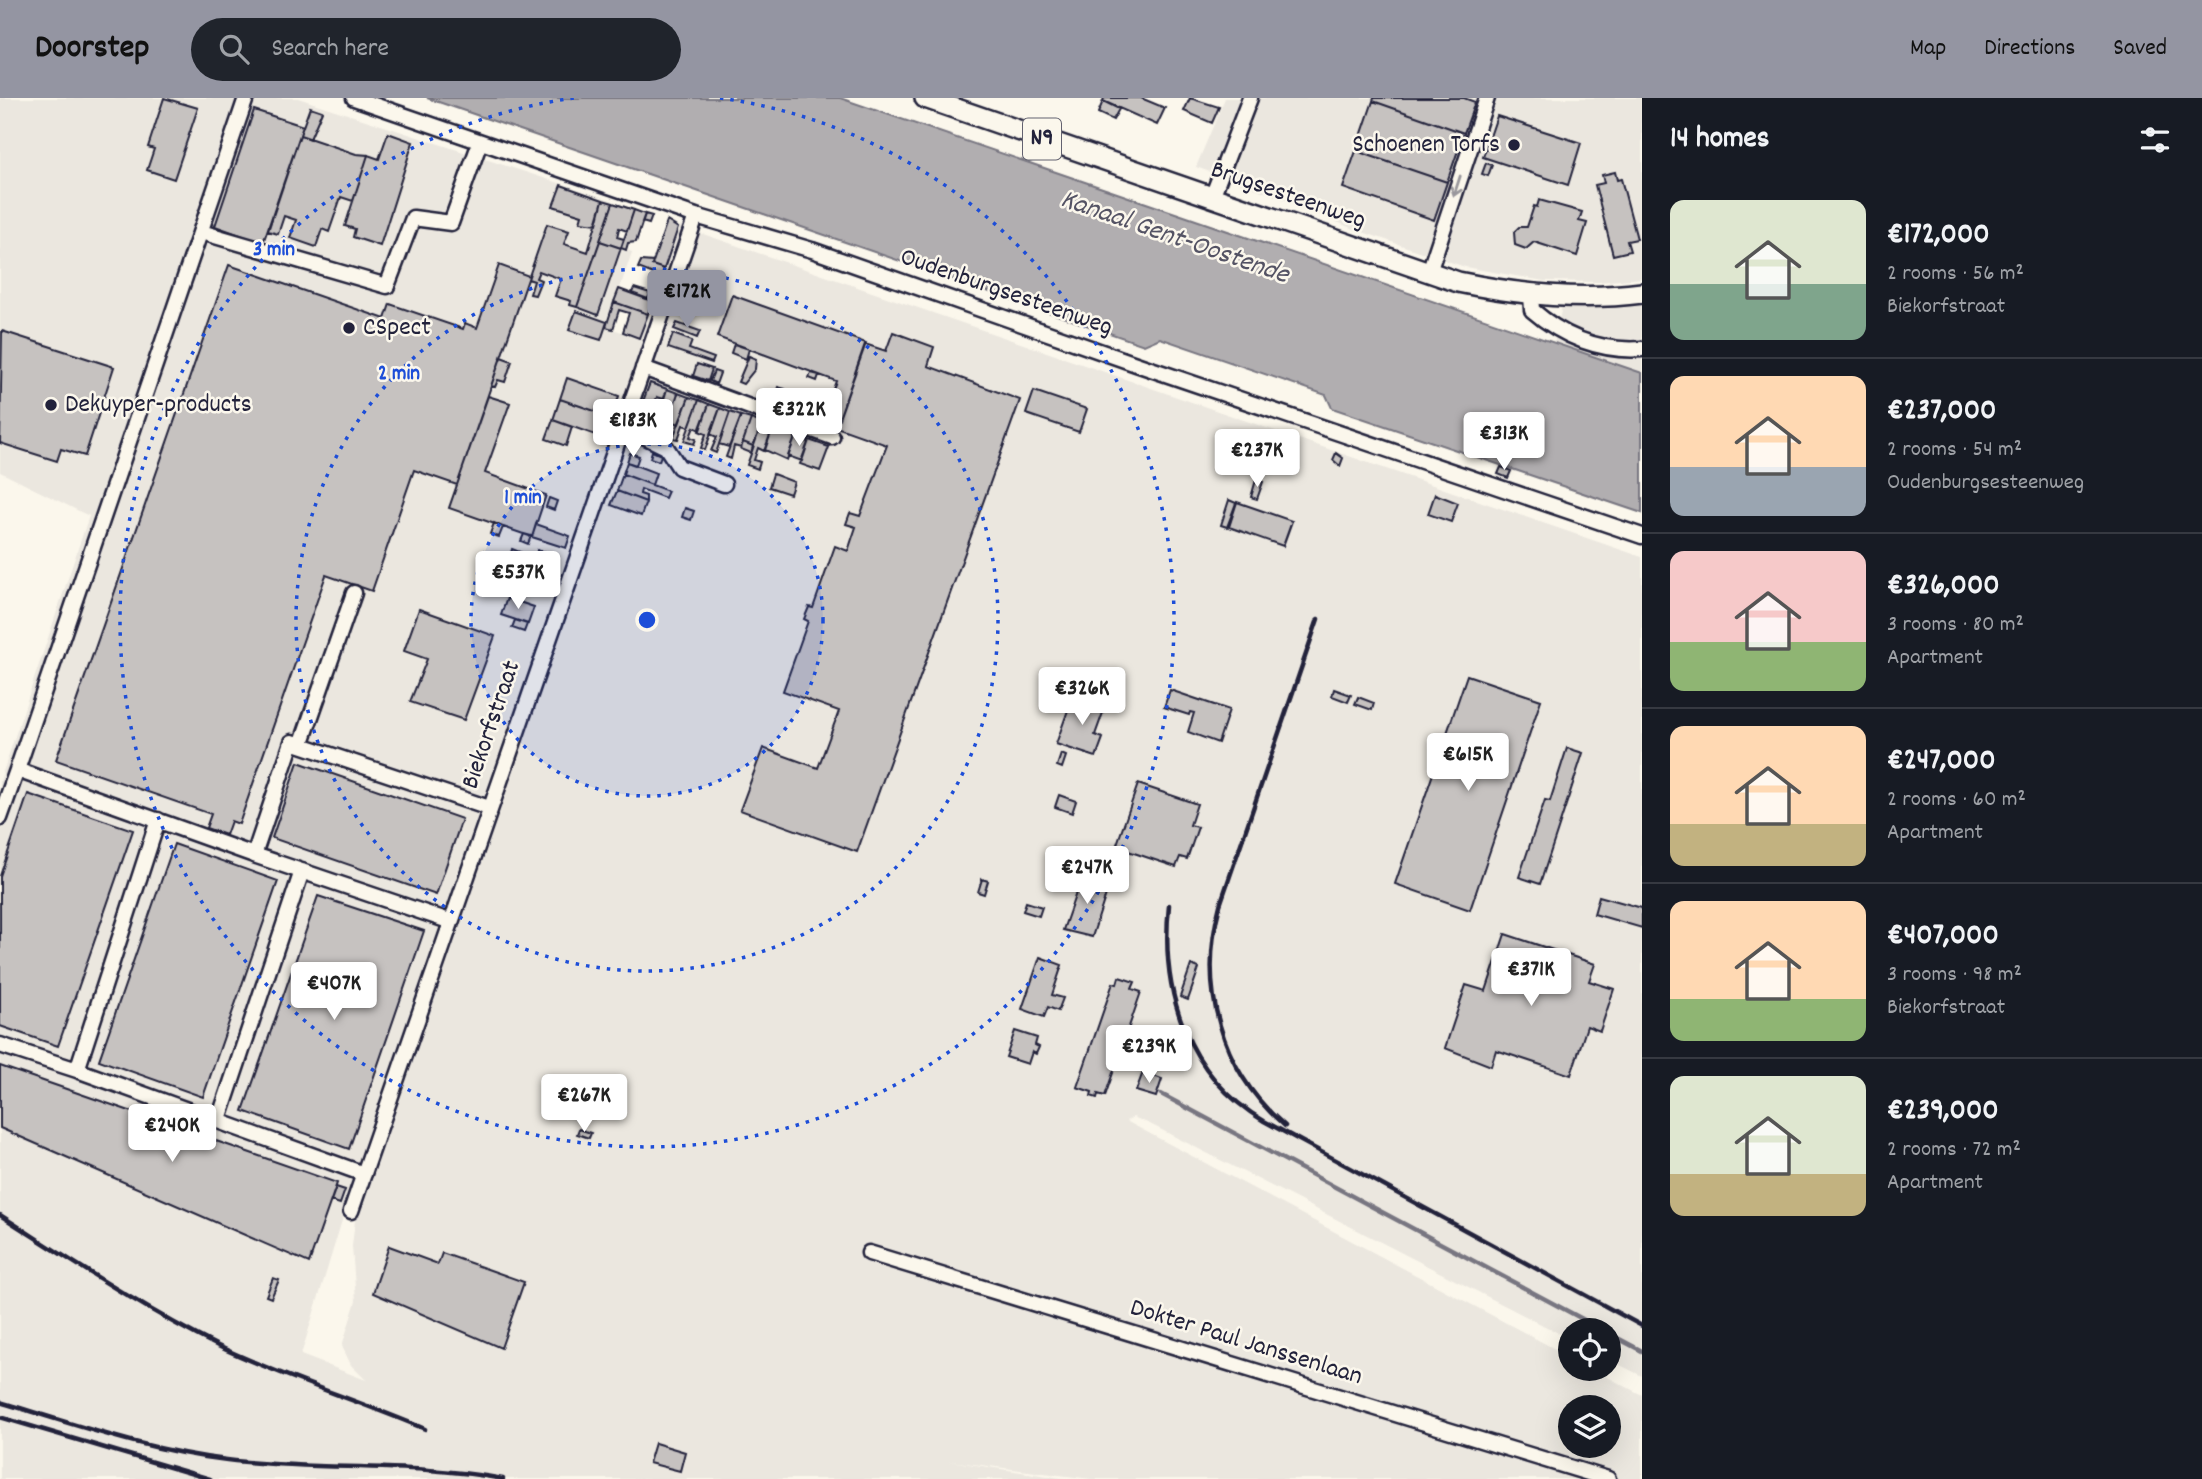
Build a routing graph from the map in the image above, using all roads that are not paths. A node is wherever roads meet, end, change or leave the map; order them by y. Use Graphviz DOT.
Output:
graph roads {
  1 [pos="246,98"];
  2 [pos="354,98"];
  3 [pos="925,98"];
  4 [pos="1250,98"];
  5 [pos="1487,98"];
  6 [pos="955,103"];
  7 [pos="480,142"];
  8 [pos="1212,197"];
  9 [pos="695,216"];
  10 [pos="201,232"];
  11 [pos="1429,272"];
  12 [pos="1642,293"];
  13 [pos="1531,295"];
  14 [pos="1642,349"];
  15 [pos="643,368"];
  16 [pos="623,426"];
  17 [pos="832,437"];
  18 [pos="724,484"];
  19 [pos="1642,536"];
  20 [pos="354,593"];
  21 [pos="301,745"];
  22 [pos="17,770"];
  23 [pos="489,808"];
  24 [pos="0,818"];
  25 [pos="158,820"];
  26 [pos="254,855"];
  27 [pos="302,871"];
  28 [pos="449,921"];
  29 [pos="0,1045"];
  30 [pos="77,1070"];
  31 [pos="219,1119"];
  32 [pos="364,1174"];
  33 [pos="351,1211"];
  34 [pos="869,1253"];
  35 [pos="1608,1479"];
  1 -- 10 [label="street"];
  2 -- 7 [label="street, Oudenburgsesteenweg"];
  3 -- 6 [label="main road, Brugsesteenweg / N9"];
  4 -- 8 [label="street"];
  5 -- 11 [label="street, one-way"];
  6 -- 8 [label="main road, Brugsesteenweg / N9"];
  7 -- 9 [label="street, Oudenburgsesteenweg"];
  7 -- 10 [label="street"];
  8 -- 11 [label="main road, Brugsesteenweg / N9"];
  9 -- 15 [label="street, Biekorfstraat"];
  9 -- 19 [label="street, Oudenburgsesteenweg"];
  10 -- 22 [label="street"];
  11 -- 13 [label="main road, Brugsesteenweg / N9"];
  12 -- 13 [label="main road, Brugsesteenweg / N9"];
  13 -- 14 [label="street"];
  15 -- 16 [label="street, Biekorfstraat"];
  15 -- 17 [label="street"];
  16 -- 18 [label="street"];
  16 -- 23 [label="street, Biekorfstraat"];
  20 -- 21 [label="street"];
  21 -- 23 [label="street"];
  21 -- 26 [label="street"];
  22 -- 24 [label="street"];
  22 -- 25 [label="street"];
  23 -- 28 [label="street, Biekorfstraat"];
  25 -- 26 [label="street"];
  25 -- 30 [label="street"];
  26 -- 27 [label="street"];
  27 -- 28 [label="street"];
  27 -- 31 [label="street"];
  28 -- 32 [label="street, Biekorfstraat"];
  29 -- 30 [label="street"];
  30 -- 31 [label="street"];
  31 -- 32 [label="street"];
  32 -- 33 [label="street, Biekorfstraat"];
  34 -- 35 [label="street, Dokter Paul Janssenlaan"];
}
